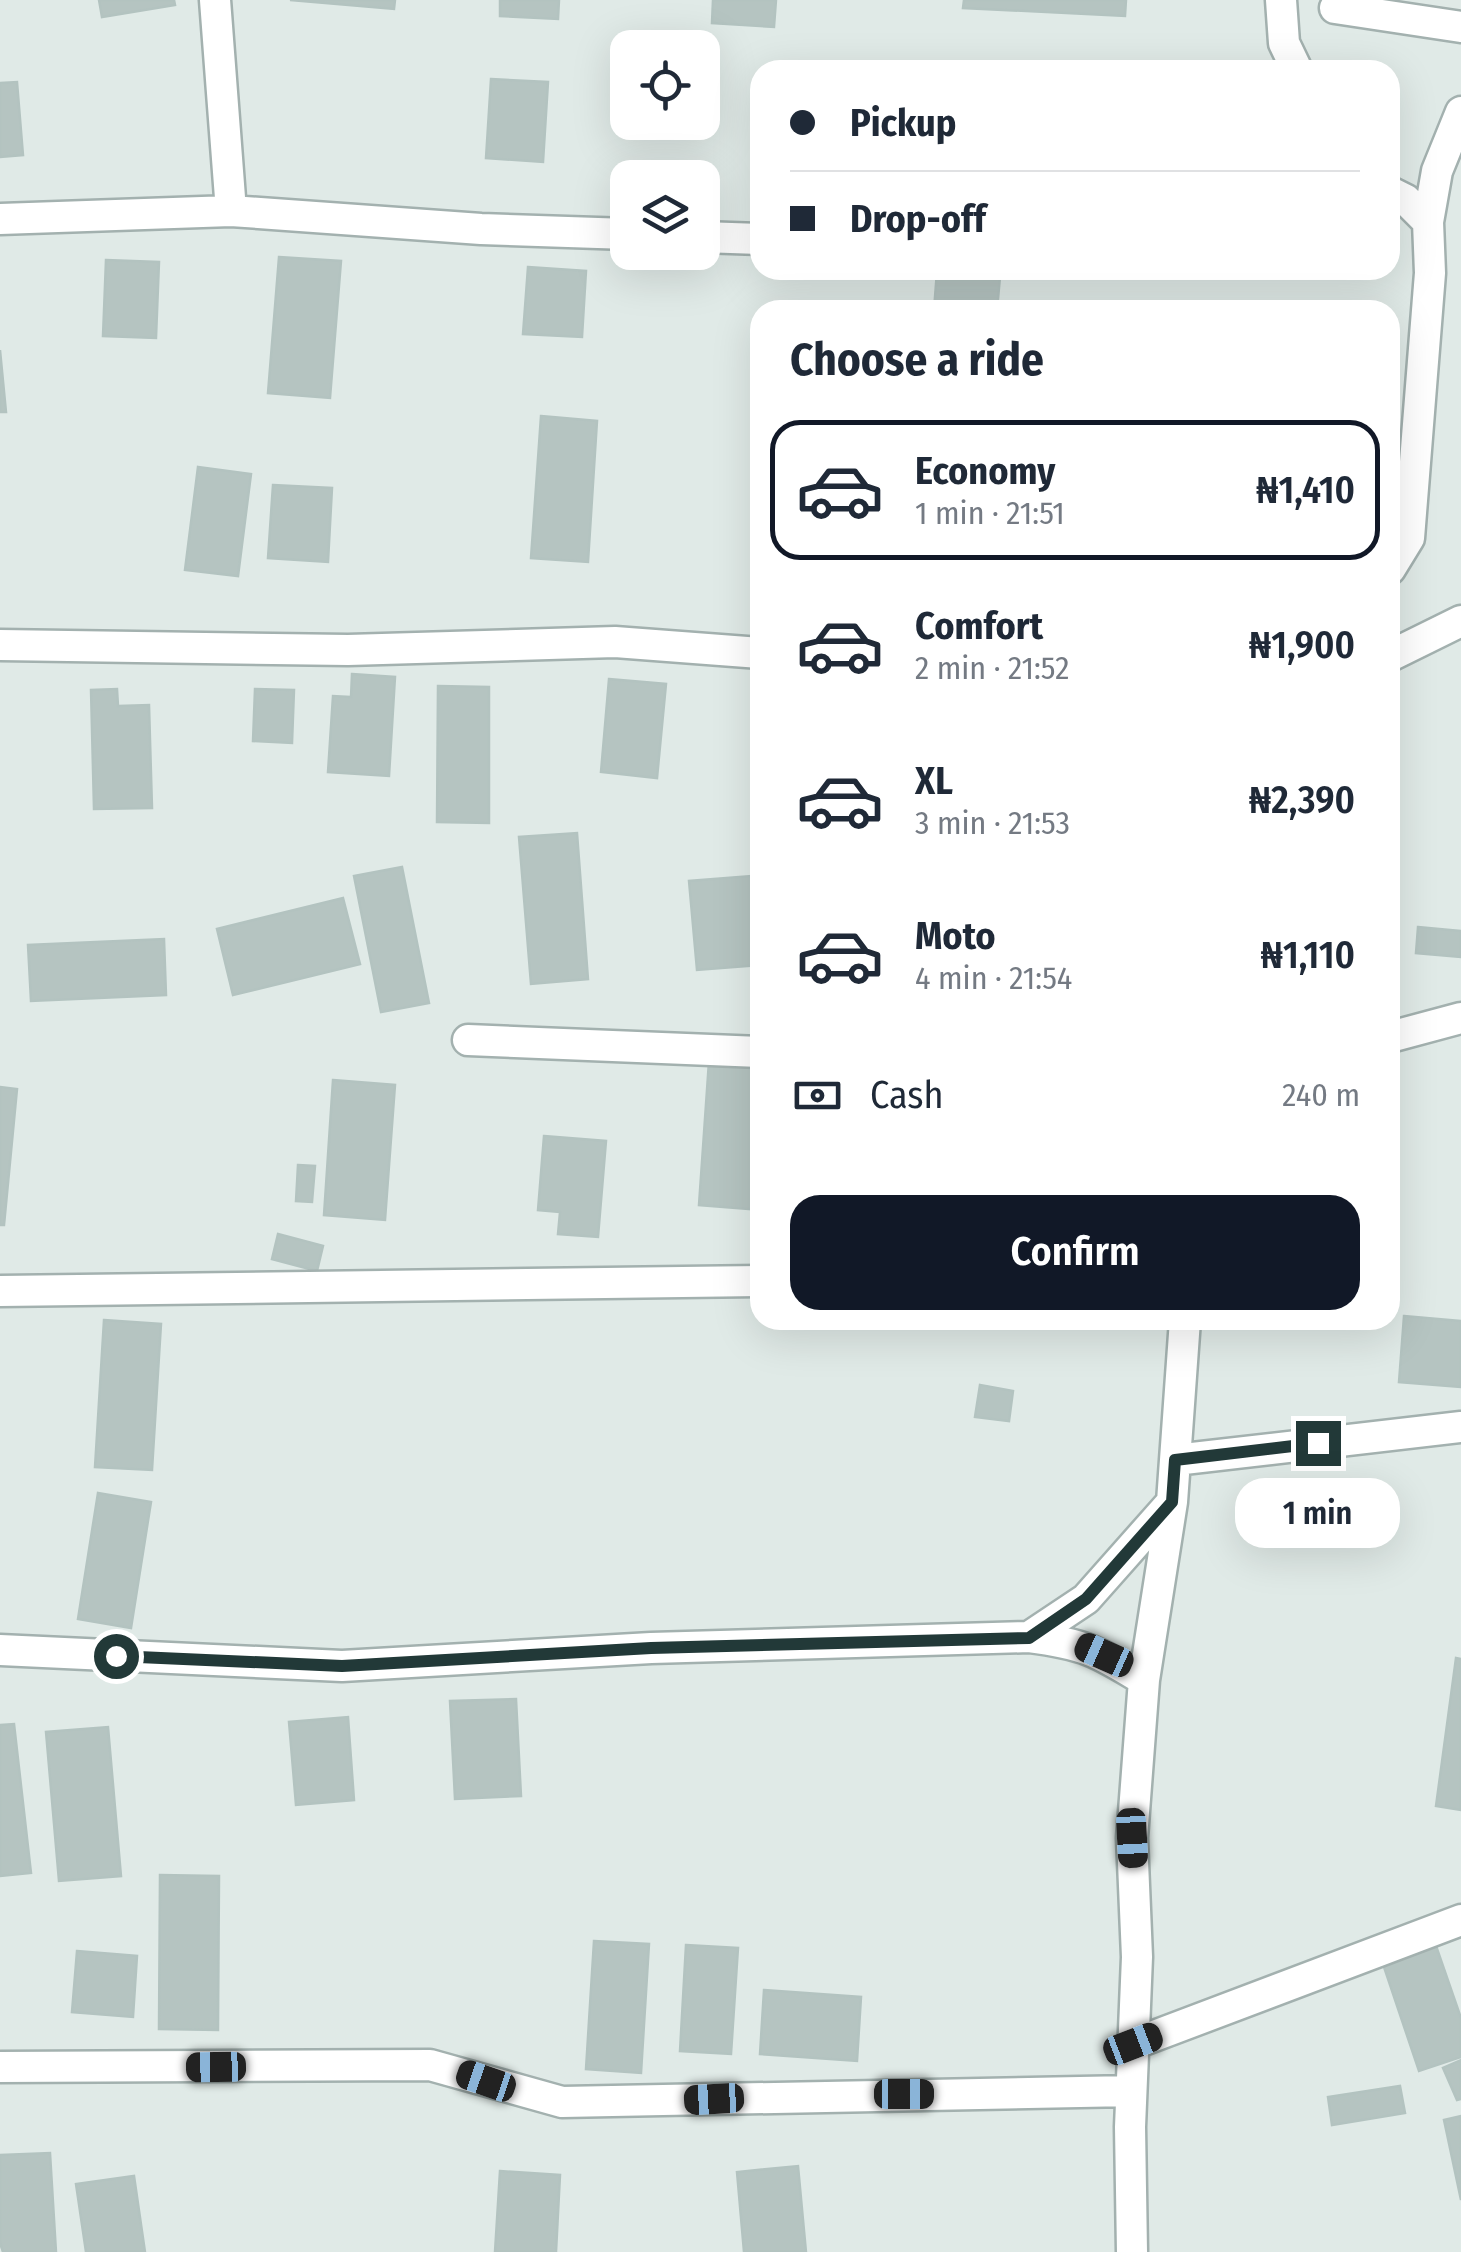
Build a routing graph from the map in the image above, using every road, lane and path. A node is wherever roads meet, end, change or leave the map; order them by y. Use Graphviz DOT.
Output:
graph roads {
  1 [pos="215,0"];
  2 [pos="1281,0"];
  3 [pos="1335,8"];
  4 [pos="1461,27"];
  5 [pos="1292,60"];
  6 [pos="1461,112"];
  7 [pos="1400,197"];
  8 [pos="231,212"];
  9 [pos="0,219"];
  10 [pos="1428,222"];
  11 [pos="610,233"];
  12 [pos="720,238"];
  13 [pos="750,239"];
  14 [pos="1400,553"];
  15 [pos="1461,621"];
  16 [pos="0,645"];
  17 [pos="1400,651"];
  18 [pos="750,652"];
  19 [pos="1461,1018"];
  20 [pos="1400,1033"];
  21 [pos="468,1040"];
  22 [pos="750,1052"];
  23 [pos="750,1281"];
  24 [pos="0,1291"];
  25 [pos="1184,1330"];
  26 [pos="1461,1427"];
  27 [pos="1175,1460"];
  28 [pos="1172,1502"];
  29 [pos="1029,1638"];
  30 [pos="0,1650"];
  31 [pos="1144,1680"];
  32 [pos="1461,1920"];
  33 [pos="1133,2044"];
  34 [pos="0,2068"];
  35 [pos="1132,2091"];
  36 [pos="1132,2252"];
  1 -- 8 [label="street"];
  2 -- 5 [label="street"];
  3 -- 4 [label="street"];
  6 -- 10 [label="street"];
  7 -- 10 [label="street"];
  8 -- 9 [label="street"];
  8 -- 11 [label="street"];
  10 -- 14 [label="street"];
  12 -- 13 [label="street"];
  15 -- 17 [label="street"];
  16 -- 18 [label="street"];
  19 -- 20 [label="street"];
  21 -- 22 [label="street"];
  23 -- 24 [label="street"];
  25 -- 27 [label="street"];
  26 -- 27 [label="street"];
  27 -- 28 [label="street"];
  28 -- 29 [label="street"];
  28 -- 31 [label="street"];
  29 -- 30 [label="street"];
  29 -- 31 [label="street"];
  31 -- 33 [label="street"];
  32 -- 33 [label="street"];
  33 -- 35 [label="street"];
  34 -- 35 [label="street"];
  35 -- 36 [label="street"];
}
